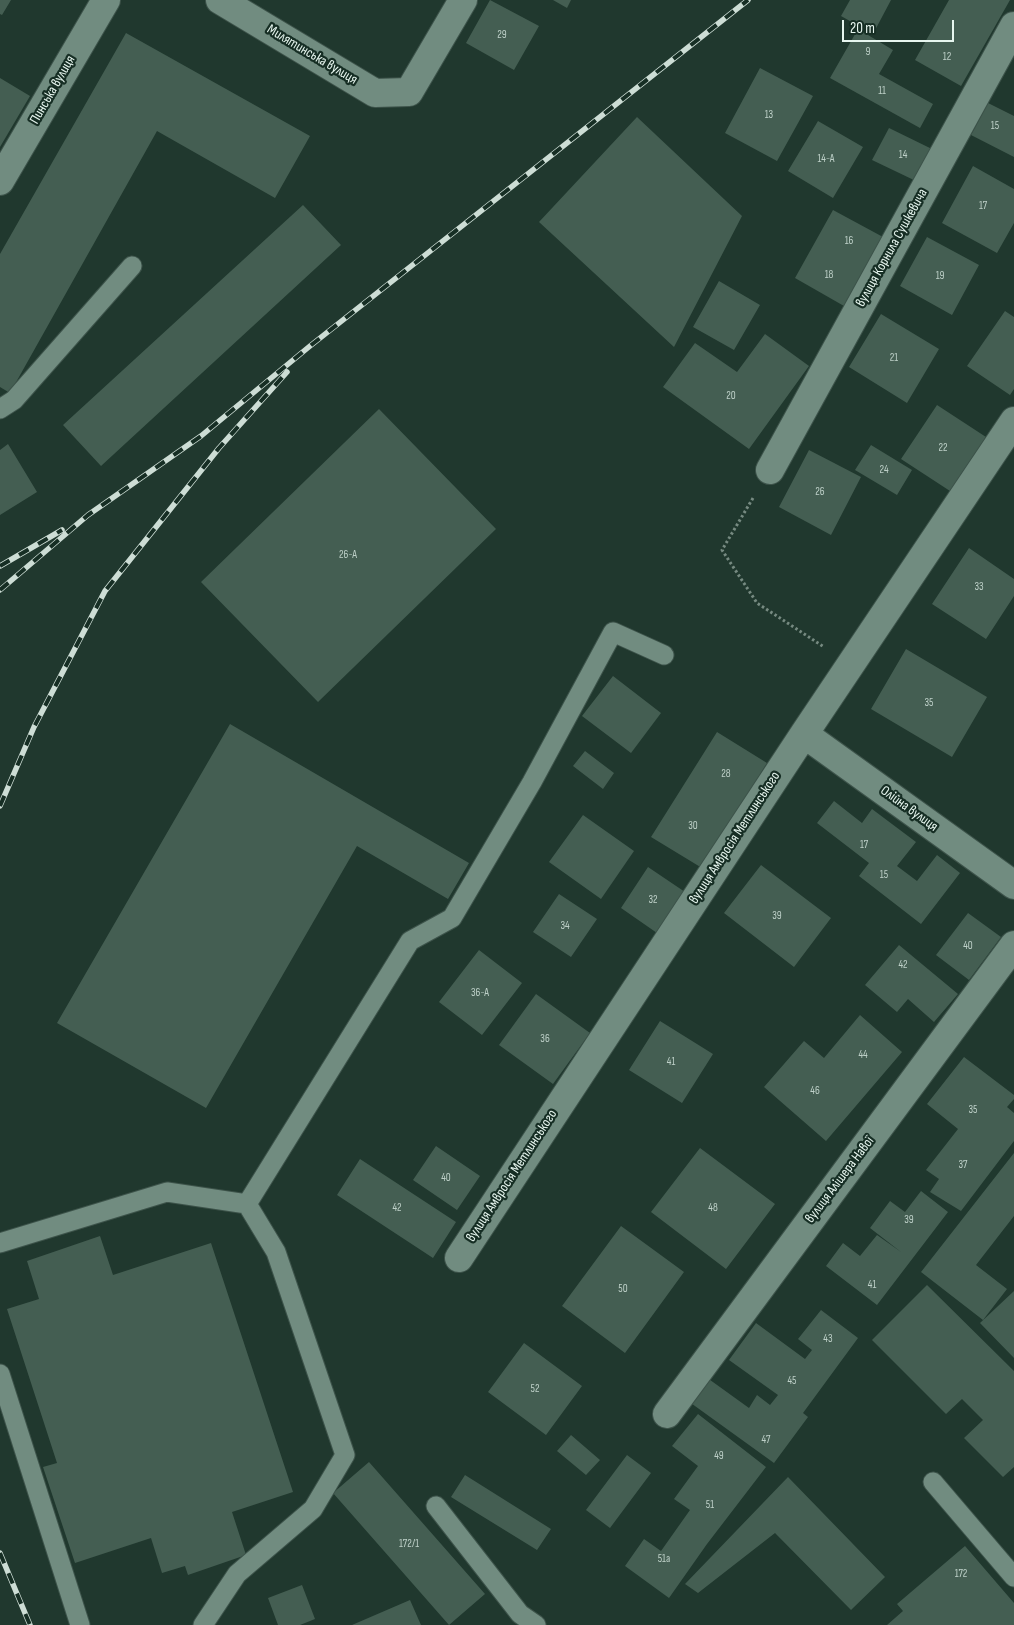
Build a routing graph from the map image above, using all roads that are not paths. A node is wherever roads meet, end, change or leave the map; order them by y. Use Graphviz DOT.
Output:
graph roads {
  1 [pos="106,0"];
  2 [pos="220,0"];
  3 [pos="463,0"];
  4 [pos="1014,26"];
  5 [pos="0,181"];
  6 [pos="132,266"];
  7 [pos="0,409"];
  8 [pos="1014,420"];
  9 [pos="770,470"];
  10 [pos="664,655"];
  11 [pos="804,734"];
  12 [pos="1014,884"];
  13 [pos="1014,945"];
  14 [pos="246,1204"];
  15 [pos="0,1243"];
  16 [pos="459,1258"];
  17 [pos="0,1374"];
  18 [pos="667,1414"];
  19 [pos="933,1482"];
  20 [pos="436,1506"];
  21 [pos="1014,1577"];
  22 [pos="80,1625"];
  23 [pos="202,1625"];
  24 [pos="536,1625"];
  1 -- 5 [label="street, Пинська вулиця"];
  2 -- 3 [label="street, Милятинська вулиця"];
  4 -- 9 [label="street, вулиця Корнила Сушкевича"];
  6 -- 7 [label="lane"];
  8 -- 11 [label="street, вулиця Амвросія Метлинського"];
  10 -- 14 [label="lane"];
  11 -- 12 [label="street, Олійна вулиця"];
  11 -- 16 [label="street, вулиця Амвросія Метлинського"];
  13 -- 18 [label="street, вулиця Алішера Навої"];
  14 -- 15 [label="lane"];
  14 -- 23 [label="lane"];
  17 -- 22 [label="lane"];
  19 -- 21 [label="lane"];
  20 -- 24 [label="lane"];
}
